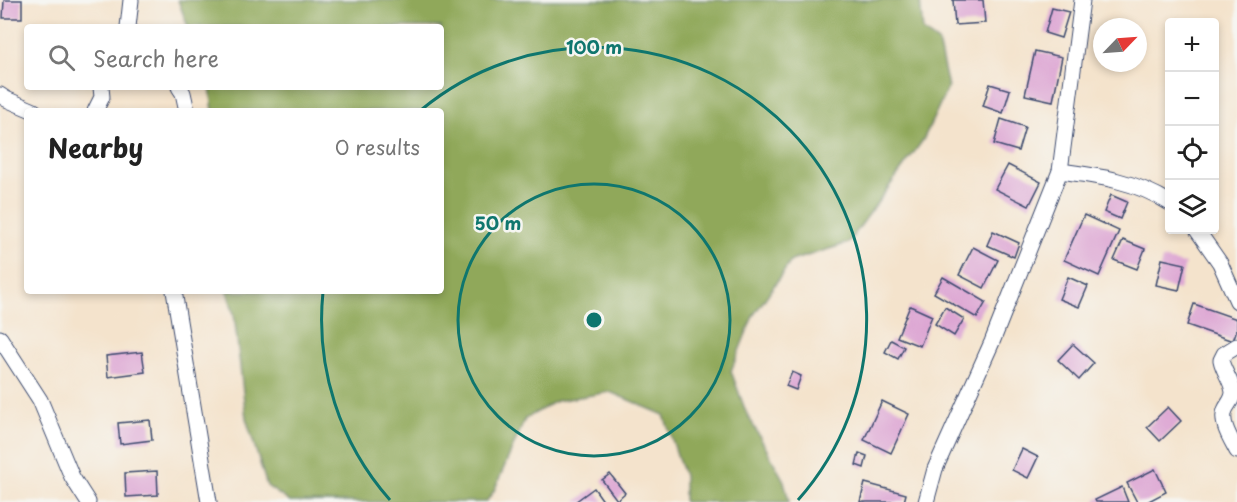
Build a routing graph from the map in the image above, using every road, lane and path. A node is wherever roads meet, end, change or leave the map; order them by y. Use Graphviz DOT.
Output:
graph roads {
  1 [pos="131,0"];
  2 [pos="1082,0"];
  3 [pos="128,24"];
  4 [pos="101,90"];
  5 [pos="180,90"];
  6 [pos="0,95"];
  7 [pos="27,108"];
  8 [pos="96,108"];
  9 [pos="186,108"];
  10 [pos="1060,171"];
  11 [pos="1165,200"];
  12 [pos="1200,234"];
  13 [pos="174,294"];
  14 [pos="1237,301"];
  15 [pos="0,338"];
  16 [pos="1237,346"];
  17 [pos="1237,451"];
  18 [pos="88,502"];
  19 [pos="209,502"];
  20 [pos="926,502"];
  1 -- 3 [label="street"];
  2 -- 10 [label="street"];
  4 -- 8 [label="street"];
  5 -- 9 [label="street"];
  6 -- 7 [label="street"];
  10 -- 11 [label="street"];
  10 -- 20 [label="street"];
  12 -- 14 [label="street"];
  13 -- 19 [label="street"];
  15 -- 18 [label="street"];
  16 -- 17 [label="street"];
}
